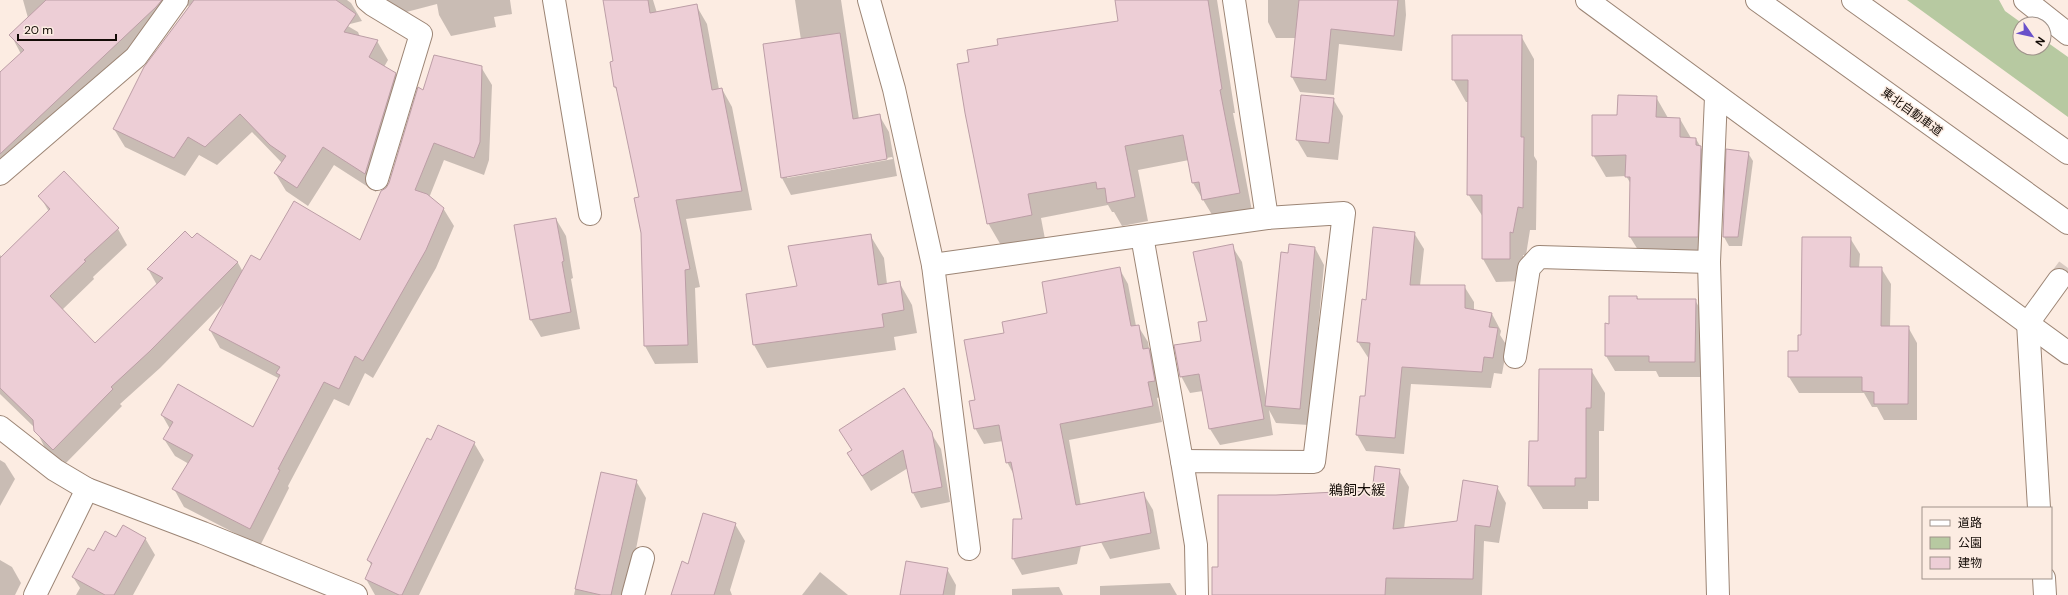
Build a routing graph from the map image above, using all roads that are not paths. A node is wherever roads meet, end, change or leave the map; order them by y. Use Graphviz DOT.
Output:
graph roads {
  1 [pos="177,0"];
  2 [pos="367,0"];
  3 [pos="554,0"];
  4 [pos="869,0"];
  5 [pos="1234,0"];
  6 [pos="1587,0"];
  7 [pos="1757,0"];
  8 [pos="1853,0"];
  9 [pos="2025,0"];
  10 [pos="2068,34"];
  11 [pos="1716,96"];
  12 [pos="2068,153"];
  13 [pos="0,174"];
  14 [pos="377,179"];
  15 [pos="590,214"];
  16 [pos="1266,218"];
  17 [pos="2068,223"];
  18 [pos="1142,236"];
  19 [pos="1709,262"];
  20 [pos="932,265"];
  21 [pos="2059,280"];
  22 [pos="2028,323"];
  23 [pos="2068,353"];
  24 [pos="1515,357"];
  25 [pos="0,427"];
  26 [pos="1182,461"];
  27 [pos="87,489"];
  28 [pos="2039,507"];
  29 [pos="969,549"];
  30 [pos="643,558"];
  31 [pos="2044,579"];
  32 [pos="35,595"];
  33 [pos="356,595"];
  34 [pos="633,595"];
  35 [pos="1197,595"];
  36 [pos="1718,595"];
  37 [pos="2045,595"];
  1 -- 13 [label="main road"];
  2 -- 14 [label="main road"];
  3 -- 15 [label="main road"];
  4 -- 20 [label="main road"];
  5 -- 16 [label="main road"];
  6 -- 11 [label="main road"];
  7 -- 17 [label="main road, 東北自動車道"];
  8 -- 12 [label="main road"];
  9 -- 10 [label="main road"];
  11 -- 19 [label="main road"];
  11 -- 22 [label="main road"];
  16 -- 18 [label="main road"];
  16 -- 26 [label="main road"];
  18 -- 20 [label="main road"];
  18 -- 26 [label="main road"];
  19 -- 24 [label="main road"];
  19 -- 36 [label="main road"];
  20 -- 29 [label="main road"];
  21 -- 22 [label="main road"];
  22 -- 23 [label="main road"];
  22 -- 28 [label="main road"];
  25 -- 27 [label="main road"];
  26 -- 35 [label="main road"];
  27 -- 32 [label="main road"];
  27 -- 33 [label="main road"];
  30 -- 34 [label="main road"];
  31 -- 37 [label="main road"];
}
